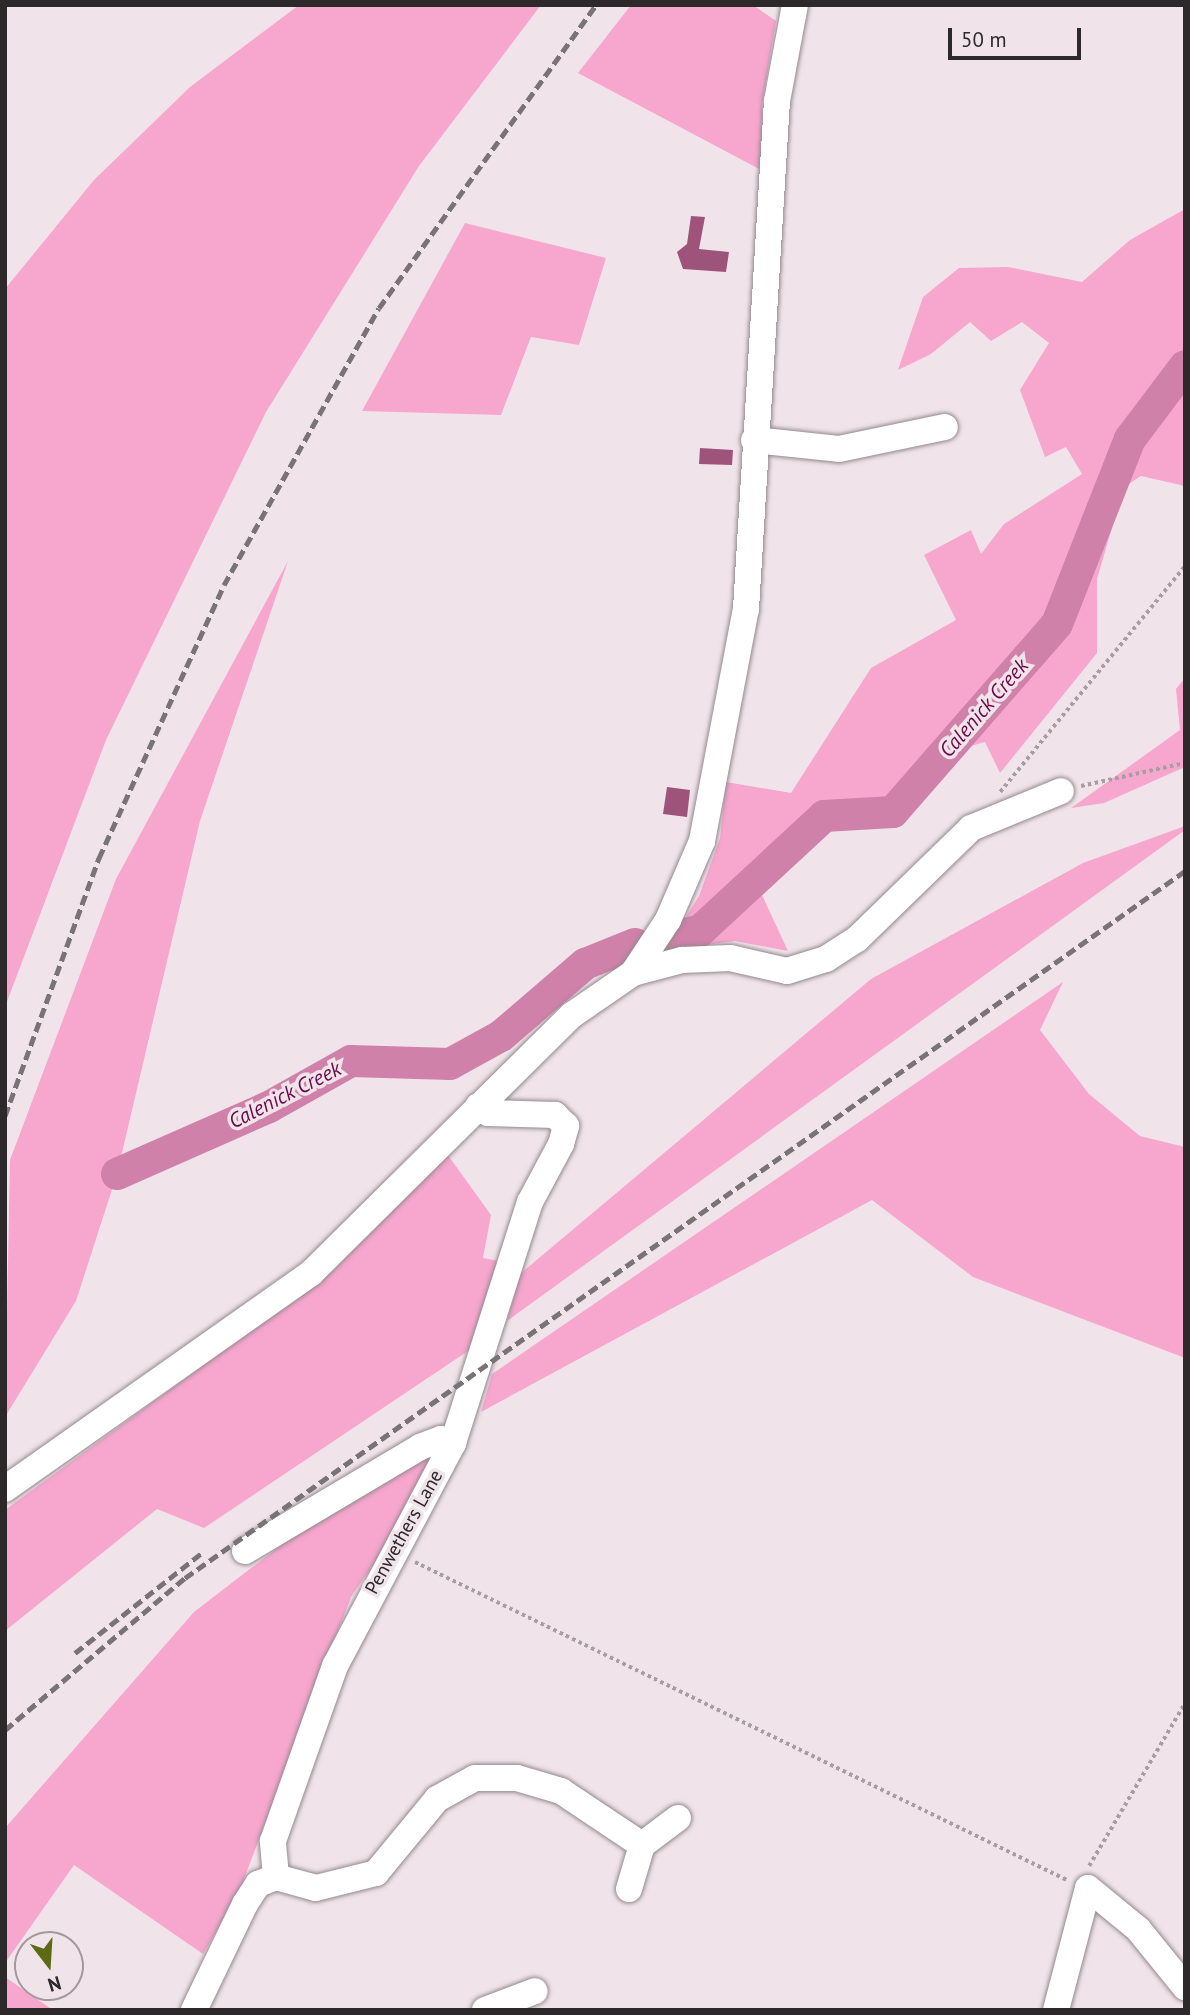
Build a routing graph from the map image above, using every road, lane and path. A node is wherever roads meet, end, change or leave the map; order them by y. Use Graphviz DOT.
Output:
graph roads {
  1 [pos="795,5"];
  2 [pos="945,427"];
  3 [pos="754,440"];
  4 [pos="1185,566"];
  5 [pos="1185,763"];
  6 [pos="1061,790"];
  7 [pos="996,797"];
  8 [pos="633,973"];
  9 [pos="478,1106"];
  10 [pos="453,1443"];
  11 [pos="5,1489"];
  12 [pos="245,1551"];
  13 [pos="397,1553"];
  14 [pos="1185,1703"];
  15 [pos="678,1818"];
  16 [pos="642,1845"];
  17 [pos="276,1877"];
  18 [pos="1088,1888"];
  19 [pos="629,1889"];
  20 [pos="1185,1987"];
  21 [pos="535,1991"];
  22 [pos="194,2010"];
  23 [pos="485,2010"];
  24 [pos="1056,2010"];
  1 -- 3 [label="street"];
  2 -- 3 [label="street"];
  3 -- 8 [label="street"];
  4 -- 7 [label="path"];
  5 -- 6 [label="path"];
  6 -- 8 [label="street"];
  8 -- 9 [label="street"];
  9 -- 10 [label="street, Penwethers Lane"];
  9 -- 11 [label="street"];
  10 -- 12 [label="street"];
  10 -- 13 [label="street, Penwethers Lane"];
  13 -- 17 [label="street, Penwethers Lane"];
  13 -- 18 [label="path"];
  14 -- 18 [label="path"];
  15 -- 16 [label="street"];
  16 -- 17 [label="street"];
  16 -- 19 [label="street"];
  17 -- 22 [label="street"];
  18 -- 20 [label="street"];
  18 -- 24 [label="street"];
  21 -- 23 [label="street"];
}
